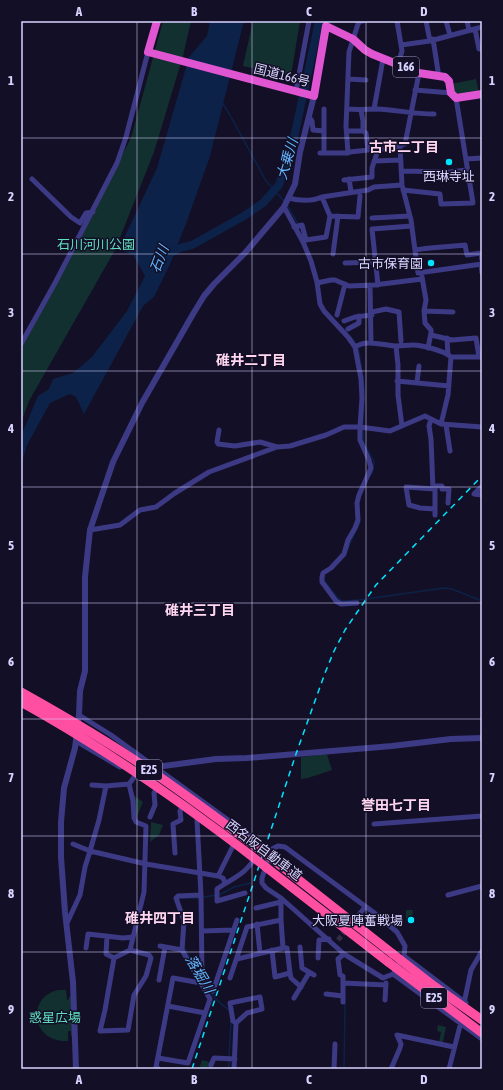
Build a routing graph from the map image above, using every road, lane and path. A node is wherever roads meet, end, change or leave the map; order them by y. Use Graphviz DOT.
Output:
graph roads {
  1 [pos="157,21"];
  2 [pos="309,21"];
  3 [pos="363,21"];
  4 [pos="397,21"];
  5 [pos="426,21"];
  6 [pos="446,21"];
  7 [pos="467,21"];
  8 [pos="326,24"];
  9 [pos="482,27"];
  10 [pos="472,30"];
  11 [pos="450,35"];
  12 [pos="353,39"];
  13 [pos="432,40"];
  14 [pos="401,45"];
  15 [pos="482,49"];
  16 [pos="150,53"];
  17 [pos="384,59"];
  18 [pos="398,64"];
  19 [pos="419,73"];
  20 [pos="438,76"];
  21 [pos="348,79"];
  22 [pos="366,80"];
  23 [pos="416,90"];
  24 [pos="296,91"];
  25 [pos="482,94"];
  26 [pos="312,95"];
  27 [pos="454,96"];
  28 [pos="324,109"];
  29 [pos="348,109"];
  30 [pos="374,109"];
  31 [pos="361,110"];
  32 [pos="410,113"];
  33 [pos="434,114"];
  34 [pos="309,117"];
  35 [pos="324,131"];
  36 [pos="347,131"];
  37 [pos="363,131"];
  38 [pos="400,146"];
  39 [pos="350,152"];
  40 [pos="482,158"];
  41 [pos="466,159"];
  42 [pos="401,160"];
  43 [pos="374,161"];
  44 [pos="402,170"];
  45 [pos="467,170"];
  46 [pos="32,179"];
  47 [pos="403,188"];
  48 [pos="351,192"];
  49 [pos="360,196"];
  50 [pos="322,197"];
  51 [pos="288,198"];
  52 [pos="284,206"];
  53 [pos="93,212"];
  54 [pos="330,216"];
  55 [pos="338,216"];
  56 [pos="410,216"];
  57 [pos="372,218"];
  58 [pos="412,226"];
  59 [pos="294,227"];
  60 [pos="415,250"];
  61 [pos="333,254"];
  62 [pos="376,262"];
  63 [pos="345,263"];
  64 [pos="482,263"];
  65 [pos="421,272"];
  66 [pos="482,273"];
  67 [pos="422,279"];
  68 [pos="317,283"];
  69 [pos="344,284"];
  70 [pos="370,285"];
  71 [pos="378,285"];
  72 [pos="424,311"];
  73 [pos="453,312"];
  74 [pos="372,313"];
  75 [pos="337,315"];
  76 [pos="359,316"];
  77 [pos="344,321"];
  78 [pos="348,329"];
  79 [pos="431,335"];
  80 [pos="447,338"];
  81 [pos="401,341"];
  82 [pos="371,343"];
  83 [pos="21,344"];
  84 [pos="396,346"];
  85 [pos="355,347"];
  86 [pos="428,348"];
  87 [pos="450,356"];
  88 [pos="480,357"];
  89 [pos="419,366"];
  90 [pos="397,381"];
  91 [pos="417,382"];
  92 [pos="448,386"];
  93 [pos="431,419"];
  94 [pos="443,425"];
  95 [pos="402,426"];
  96 [pos="360,427"];
  97 [pos="482,427"];
  98 [pos="219,430"];
  99 [pos="277,446"];
  100 [pos="450,451"];
  101 [pos="482,486"];
  102 [pos="433,487"];
  103 [pos="482,495"];
  104 [pos="448,504"];
  105 [pos="90,530"];
  106 [pos="357,603"];
  107 [pos="21,692"];
  108 [pos="21,702"];
  109 [pos="79,715"];
  110 [pos="482,738"];
  111 [pos="76,741"];
  112 [pos="156,767"];
  113 [pos="134,776"];
  114 [pos="129,784"];
  115 [pos="92,785"];
  116 [pos="106,786"];
  117 [pos="156,790"];
  118 [pos="182,809"];
  119 [pos="482,816"];
  120 [pos="150,817"];
  121 [pos="197,820"];
  122 [pos="374,824"];
  123 [pos="72,844"];
  124 [pos="233,846"];
  125 [pos="90,851"];
  126 [pos="175,853"];
  127 [pos="253,861"];
  128 [pos="146,864"];
  129 [pos="200,873"];
  130 [pos="218,876"];
  131 [pos="225,884"];
  132 [pos="482,886"];
  133 [pos="245,893"];
  134 [pos="448,895"];
  135 [pos="201,897"];
  136 [pos="281,900"];
  137 [pos="365,907"];
  138 [pos="256,908"];
  139 [pos="361,912"];
  140 [pos="237,920"];
  141 [pos="281,920"];
  142 [pos="66,924"];
  143 [pos="257,924"];
  144 [pos="202,930"];
  145 [pos="233,930"];
  146 [pos="107,936"];
  147 [pos="133,937"];
  148 [pos="329,939"];
  149 [pos="86,948"];
  150 [pos="283,948"];
  151 [pos="300,948"];
  152 [pos="130,950"];
  153 [pos="182,950"];
  154 [pos="272,950"];
  155 [pos="482,951"];
  156 [pos="260,953"];
  157 [pos="344,954"];
  158 [pos="404,956"];
  159 [pos="114,958"];
  160 [pos="318,958"];
  161 [pos="390,958"];
  162 [pos="237,959"];
  163 [pos="290,973"];
  164 [pos="393,974"];
  165 [pos="386,977"];
  166 [pos="230,978"];
  167 [pos="202,979"];
  168 [pos="159,980"];
  169 [pos="344,983"];
  170 [pos="386,985"];
  171 [pos="301,986"];
  172 [pos="326,994"];
  173 [pos="294,998"];
  174 [pos="385,1000"];
  175 [pos="464,1002"];
  176 [pos="168,1006"];
  177 [pos="205,1012"];
  178 [pos="482,1015"];
  179 [pos="482,1020"];
  180 [pos="236,1023"];
  181 [pos="461,1023"];
  182 [pos="482,1033"];
  183 [pos="482,1039"];
  184 [pos="335,1044"];
  185 [pos="454,1047"];
  186 [pos="158,1058"];
  187 [pos="231,1058"];
  188 [pos="211,1065"];
  189 [pos="187,1066"];
  190 [pos="76,1069"];
  191 [pos="159,1069"];
  192 [pos="234,1069"];
  193 [pos="334,1069"];
  194 [pos="391,1069"];
  195 [pos="449,1069"];
  1 -- 16 [label="highway"];
  2 -- 24 [label="street"];
  3 -- 12 [label="street"];
  4 -- 14 [label="street"];
  5 -- 13 [label="street"];
  6 -- 11 [label="street"];
  7 -- 10 [label="street"];
  8 -- 12 [label="highway, 国道166号 / 166"];
  8 -- 26 [label="highway, 国道166号 / 166"];
  9 -- 10 [label="street"];
  10 -- 11 [label="street"];
  10 -- 15 [label="street"];
  11 -- 13 [label="street"];
  12 -- 17 [label="highway, 国道166号 / 166"];
  12 -- 21 [label="street"];
  13 -- 14 [label="street"];
  13 -- 20 [label="street"];
  14 -- 18 [label="street"];
  16 -- 24 [label="highway, 国道166号"];
  16 -- 53 [label="street"];
  17 -- 18 [label="highway, 国道166号 / 166"];
  17 -- 30 [label="street"];
  18 -- 19 [label="highway, 国道166号 / 166"];
  19 -- 20 [label="highway, 国道166号 / 166"];
  19 -- 23 [label="street"];
  20 -- 27 [label="highway, 166"];
  21 -- 22 [label="street"];
  21 -- 29 [label="street"];
  23 -- 27 [label="street"];
  23 -- 32 [label="street"];
  24 -- 26 [label="highway, 国道166号"];
  25 -- 27 [label="highway"];
  26 -- 34 [label="street"];
  27 -- 41 [label="street"];
  28 -- 35 [label="street"];
  29 -- 31 [label="street"];
  29 -- 36 [label="street"];
  30 -- 31 [label="street"];
  30 -- 32 [label="street"];
  31 -- 37 [label="street"];
  32 -- 33 [label="street"];
  32 -- 38 [label="street"];
  34 -- 35 [label="street"];
  34 -- 51 [label="street"];
  35 -- 36 [label="street"];
  36 -- 37 [label="street"];
  37 -- 39 [label="street"];
  38 -- 42 [label="street"];
  38 -- 43 [label="street"];
  40 -- 41 [label="street"];
  41 -- 45 [label="street"];
  42 -- 43 [label="street"];
  42 -- 44 [label="street"];
  43 -- 48 [label="street"];
  44 -- 45 [label="street"];
  44 -- 47 [label="street"];
  45 -- 47 [label="street"];
  46 -- 53 [label="street"];
  47 -- 48 [label="street"];
  47 -- 56 [label="street"];
  48 -- 50 [label="street"];
  49 -- 55 [label="street"];
  50 -- 51 [label="street"];
  50 -- 54 [label="street"];
  51 -- 52 [label="street"];
  52 -- 59 [label="street"];
  52 -- 105 [label="street"];
  53 -- 83 [label="street"];
  54 -- 55 [label="street"];
  54 -- 59 [label="street"];
  55 -- 61 [label="street"];
  56 -- 57 [label="street"];
  56 -- 58 [label="street"];
  58 -- 60 [label="street"];
  58 -- 62 [label="street"];
  59 -- 68 [label="street"];
  60 -- 64 [label="street"];
  60 -- 65 [label="street"];
  62 -- 63 [label="street"];
  62 -- 71 [label="street"];
  64 -- 65 [label="street"];
  64 -- 66 [label="street"];
  65 -- 67 [label="street"];
  67 -- 71 [label="street"];
  67 -- 72 [label="street"];
  68 -- 69 [label="street"];
  68 -- 85 [label="street"];
  69 -- 70 [label="street"];
  69 -- 75 [label="street"];
  70 -- 71 [label="street"];
  70 -- 74 [label="street"];
  72 -- 73 [label="street"];
  72 -- 79 [label="street"];
  74 -- 76 [label="street"];
  74 -- 81 [label="street"];
  74 -- 82 [label="street"];
  76 -- 77 [label="street"];
  76 -- 78 [label="street"];
  79 -- 80 [label="street"];
  79 -- 86 [label="street"];
  80 -- 87 [label="street"];
  80 -- 88 [label="street"];
  82 -- 84 [label="street"];
  82 -- 85 [label="street"];
  84 -- 86 [label="street"];
  84 -- 90 [label="street"];
  85 -- 96 [label="street"];
  86 -- 87 [label="street"];
  87 -- 88 [label="street"];
  87 -- 92 [label="street"];
  89 -- 91 [label="street"];
  90 -- 91 [label="street"];
  90 -- 95 [label="street"];
  91 -- 92 [label="street"];
  92 -- 94 [label="street"];
  93 -- 94 [label="street"];
  93 -- 95 [label="street"];
  93 -- 102 [label="street"];
  94 -- 97 [label="street"];
  94 -- 100 [label="street"];
  95 -- 96 [label="street"];
  96 -- 99 [label="street"];
  96 -- 106 [label="street"];
  98 -- 99 [label="street"];
  99 -- 105 [label="street"];
  101 -- 103 [label="street"];
  102 -- 102 [label="street"];
  102 -- 104 [label="street"];
  105 -- 109 [label="street"];
  107 -- 161 [label="highway, 西名阪自動車道 / E25, bridge"];
  108 -- 161 [label="highway, 西名阪自動車道 / E25, bridge"];
  109 -- 111 [label="street"];
  109 -- 112 [label="street"];
  110 -- 112 [label="street"];
  111 -- 113 [label="street"];
  111 -- 142 [label="street"];
  112 -- 113 [label="street"];
  112 -- 127 [label="street"];
  113 -- 114 [label="street"];
  113 -- 117 [label="street"];
  114 -- 116 [label="street"];
  114 -- 128 [label="street"];
  115 -- 116 [label="street"];
  116 -- 125 [label="street"];
  117 -- 118 [label="street"];
  117 -- 120 [label="street"];
  118 -- 121 [label="street"];
  118 -- 126 [label="street"];
  119 -- 122 [label="street"];
  121 -- 124 [label="street"];
  121 -- 129 [label="street"];
  123 -- 125 [label="street"];
  124 -- 127 [label="street"];
  124 -- 130 [label="street"];
  125 -- 128 [label="street"];
  125 -- 142 [label="street"];
  127 -- 131 [label="street"];
  128 -- 129 [label="street"];
  128 -- 147 [label="street"];
  129 -- 130 [label="street"];
  129 -- 135 [label="street"];
  130 -- 131 [label="street"];
  131 -- 133 [label="street"];
  132 -- 134 [label="street"];
  135 -- 144 [label="street"];
  135 -- 153 [label="street"];
  136 -- 137 [label="street"];
  136 -- 138 [label="street"];
  136 -- 141 [label="street"];
  136 -- 148 [label="street"];
  137 -- 139 [label="street"];
  137 -- 158 [label="street"];
  140 -- 145 [label="street"];
  141 -- 143 [label="street"];
  141 -- 150 [label="street"];
  142 -- 190 [label="street"];
  143 -- 156 [label="street"];
  143 -- 162 [label="street"];
  144 -- 145 [label="street"];
  144 -- 167 [label="street"];
  145 -- 167 [label="street"];
  146 -- 147 [label="street"];
  146 -- 149 [label="street"];
  146 -- 159 [label="street"];
  147 -- 152 [label="street"];
  148 -- 157 [label="street"];
  148 -- 160 [label="street"];
  150 -- 154 [label="street"];
  150 -- 163 [label="street"];
  151 -- 171 [label="street"];
  152 -- 159 [label="street"];
  152 -- 159 [label="street"];
  153 -- 167 [label="street"];
  153 -- 168 [label="street"];
  154 -- 156 [label="street"];
  154 -- 163 [label="street"];
  155 -- 175 [label="street"];
  156 -- 162 [label="street"];
  157 -- 165 [label="street"];
  157 -- 169 [label="street"];
  158 -- 164 [label="street"];
  158 -- 175 [label="street"];
  161 -- 179 [label="highway, 西名阪自動車道 / E25, bridge"];
  161 -- 182 [label="highway, 西名阪自動車道 / E25, bridge"];
  162 -- 166 [label="street"];
  163 -- 171 [label="street"];
  164 -- 165 [label="street"];
  164 -- 181 [label="street"];
  165 -- 170 [label="street"];
  167 -- 176 [label="street"];
  167 -- 177 [label="street"];
  169 -- 170 [label="street"];
  169 -- 172 [label="street"];
  170 -- 174 [label="street"];
  171 -- 173 [label="street"];
  175 -- 178 [label="street"];
  175 -- 181 [label="street"];
  176 -- 177 [label="street"];
  176 -- 186 [label="street"];
  177 -- 189 [label="street"];
  180 -- 180 [label="street"];
  180 -- 187 [label="street"];
  181 -- 183 [label="street"];
  181 -- 185 [label="street"];
  184 -- 193 [label="street"];
  185 -- 194 [label="street"];
  185 -- 195 [label="street"];
  186 -- 189 [label="street"];
  186 -- 191 [label="street"];
  187 -- 188 [label="street"];
  187 -- 192 [label="street"];
}
